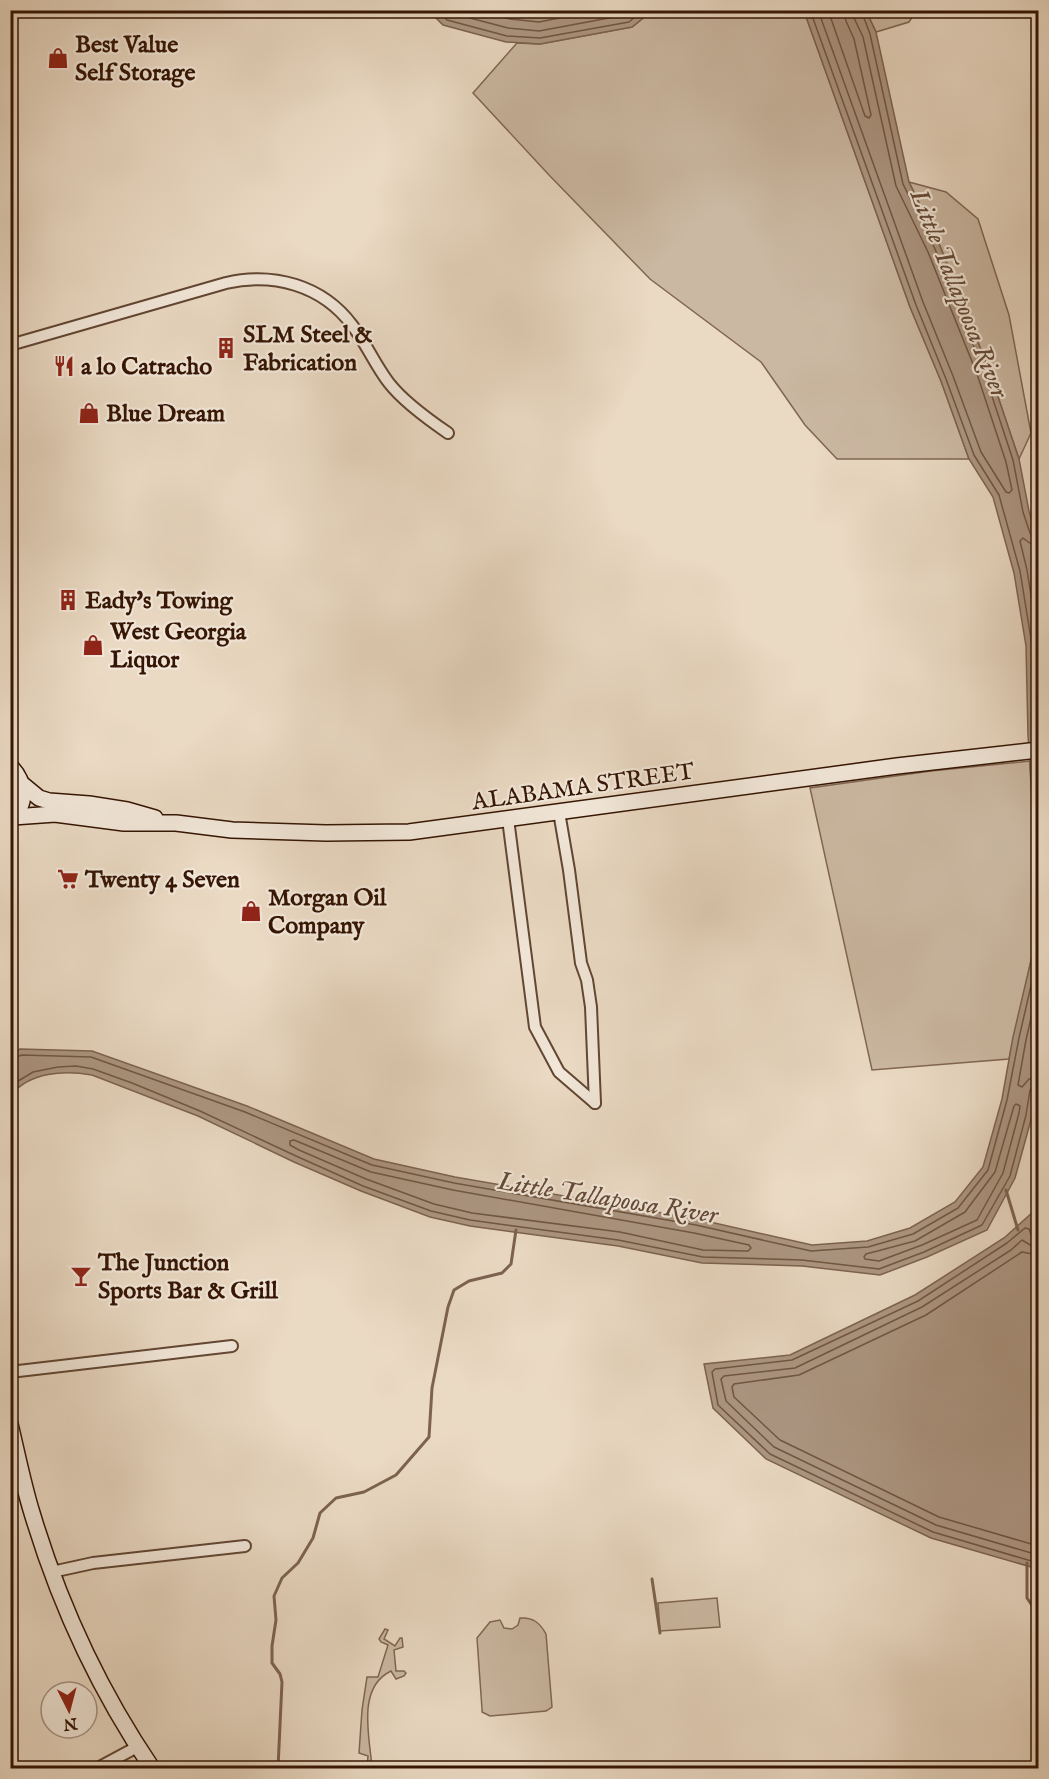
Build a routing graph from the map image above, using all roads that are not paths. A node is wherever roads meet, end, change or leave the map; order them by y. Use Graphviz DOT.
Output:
graph roads {
  1 [pos="10,345"];
  2 [pos="448,433"];
  3 [pos="1038,750"];
  4 [pos="10,752"];
  5 [pos="16,774"];
  6 [pos="559,812"];
  7 [pos="12,818"];
  8 [pos="508,819"];
  9 [pos="176,823"];
  10 [pos="232,1346"];
  11 [pos="10,1372"];
  12 [pos="10,1424"];
  13 [pos="245,1546"];
  14 [pos="52,1572"];
  15 [pos="137,1747"];
  16 [pos="98,1768"];
  17 [pos="152,1768"];
  1 -- 2 [label="street"];
  3 -- 6 [label="main road, ALABAMA STREET"];
  4 -- 5 [label="main road"];
  5 -- 7 [label="main road"];
  5 -- 9 [label="main road, ALABAMA STREET"];
  6 -- 8 [label="main road, ALABAMA STREET"];
  6 -- 8 [label="street"];
  7 -- 9 [label="main road, ALABAMA STREET"];
  8 -- 9 [label="main road, ALABAMA STREET"];
  10 -- 11 [label="street"];
  12 -- 14 [label="main road"];
  13 -- 14 [label="street"];
  14 -- 15 [label="main road"];
  15 -- 16 [label="street"];
  15 -- 17 [label="main road"];
}
